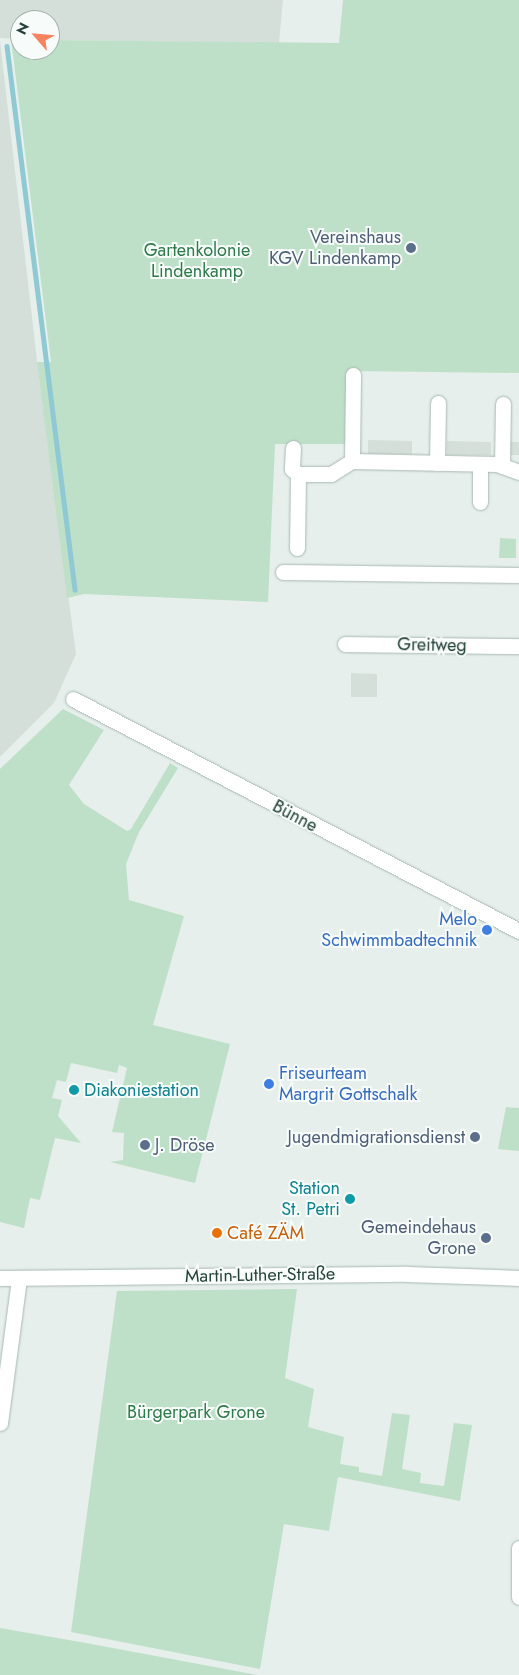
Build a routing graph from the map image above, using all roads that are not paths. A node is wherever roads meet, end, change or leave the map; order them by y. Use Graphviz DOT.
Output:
graph roads {
  1 [pos="353,375"];
  2 [pos="438,403"];
  3 [pos="503,404"];
  4 [pos="293,448"];
  5 [pos="352,461"];
  6 [pos="437,463"];
  7 [pos="480,464"];
  8 [pos="502,466"];
  9 [pos="519,472"];
  10 [pos="298,474"];
  11 [pos="480,502"];
  12 [pos="297,548"];
  13 [pos="283,572"];
  14 [pos="519,575"];
  15 [pos="346,644"];
  16 [pos="519,646"];
  17 [pos="73,699"];
  18 [pos="519,931"];
  19 [pos="0,1278"];
  20 [pos="19,1278"];
  21 [pos="519,1278"];
  22 [pos="0,1423"];
  23 [pos="519,1548"];
  24 [pos="519,1597"];
  1 -- 5 [label="street"];
  2 -- 6 [label="street"];
  3 -- 8 [label="street"];
  4 -- 10 [label="street"];
  5 -- 6 [label="street"];
  5 -- 10 [label="street"];
  6 -- 7 [label="street"];
  7 -- 8 [label="street"];
  7 -- 11 [label="street"];
  8 -- 9 [label="street"];
  10 -- 12 [label="street"];
  13 -- 14 [label="street"];
  15 -- 16 [label="street, Greitweg"];
  17 -- 18 [label="street, Bünne"];
  19 -- 20 [label="street, Martin-Luther-Straße"];
  20 -- 21 [label="street, Martin-Luther-Straße"];
  20 -- 22 [label="street"];
  23 -- 24 [label="street"];
}
